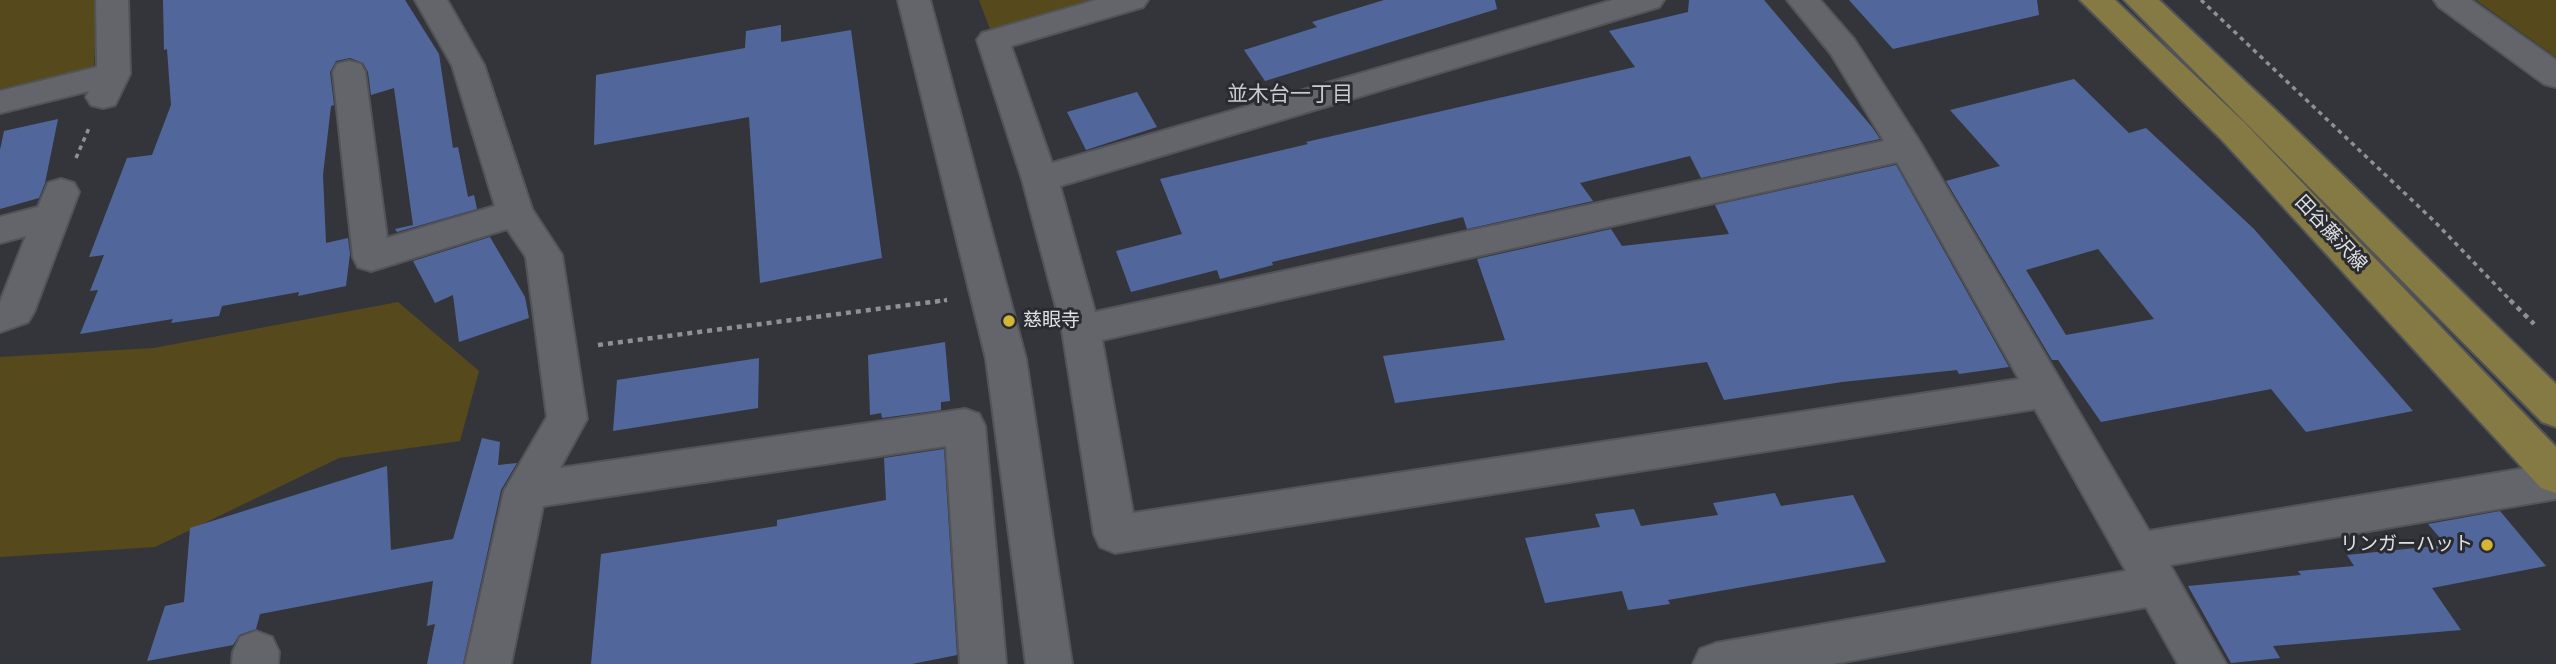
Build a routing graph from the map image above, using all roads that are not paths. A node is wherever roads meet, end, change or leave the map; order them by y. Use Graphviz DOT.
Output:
graph roads {
  1 [pos="112,0"];
  2 [pos="431,0"];
  3 [pos="914,0"];
  4 [pos="1132,0"];
  5 [pos="1648,0"];
  6 [pos="1803,0"];
  7 [pos="2096,0"];
  8 [pos="2140,0"];
  9 [pos="2450,0"];
  10 [pos="349,72"];
  11 [pos="2556,76"];
  12 [pos="0,102"];
  13 [pos="1906,148"];
  14 [pos="1040,178"];
  15 [pos="515,213"];
  16 [pos="0,230"];
  17 [pos="0,317"];
  18 [pos="1081,330"];
  19 [pos="2048,391"];
  20 [pos="2556,410"];
  21 [pos="2556,475"];
  22 [pos="2556,481"];
  23 [pos="525,491"];
  24 [pos="2148,569"];
  25 [pos="488,664"];
  26 [pos="983,664"];
  27 [pos="1049,664"];
  28 [pos="1716,664"];
  29 [pos="2203,664"];
  1 -- 12 [label="street"];
  2 -- 15 [label="street"];
  3 -- 27 [label="street"];
  4 -- 14 [label="street"];
  5 -- 14 [label="street"];
  6 -- 13 [label="street"];
  7 -- 21 [label="main road, 田谷藤沢線"];
  8 -- 20 [label="main road, 田谷藤沢線"];
  9 -- 11 [label="street"];
  10 -- 15 [label="street"];
  13 -- 18 [label="street"];
  13 -- 19 [label="street"];
  14 -- 18 [label="street"];
  15 -- 23 [label="street"];
  16 -- 17 [label="street"];
  18 -- 19 [label="street"];
  19 -- 24 [label="street"];
  22 -- 24 [label="street"];
  23 -- 25 [label="street"];
  23 -- 26 [label="street"];
  24 -- 28 [label="street"];
  24 -- 29 [label="street"];
}
